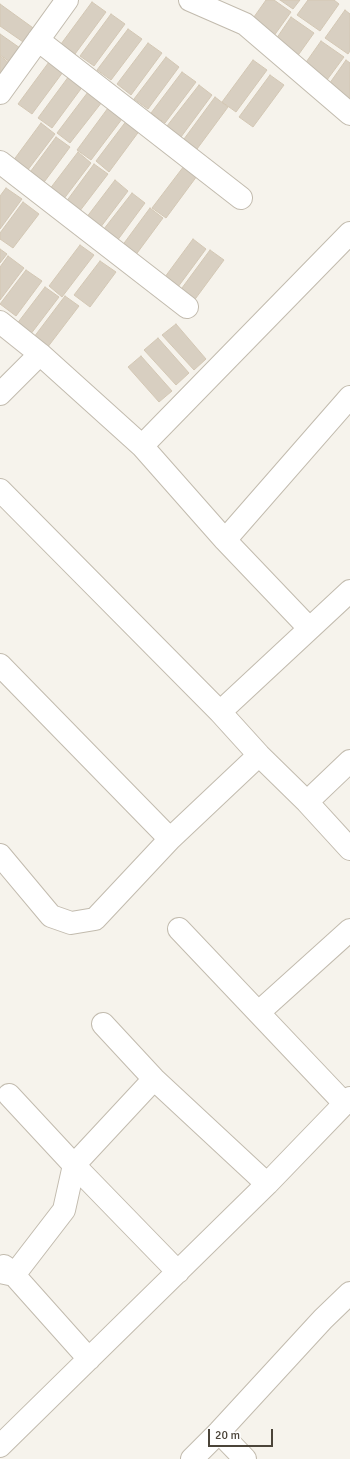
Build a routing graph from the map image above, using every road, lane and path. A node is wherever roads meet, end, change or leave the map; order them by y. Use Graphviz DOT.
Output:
graph roads {
  1 [pos="67,0"];
  2 [pos="190,0"];
  3 [pos="38,40"];
  4 [pos="0,93"];
  5 [pos="350,114"];
  6 [pos="0,162"];
  7 [pos="241,198"];
  8 [pos="350,233"];
  9 [pos="187,307"];
  10 [pos="0,322"];
  11 [pos="40,354"];
  12 [pos="0,394"];
  13 [pos="350,397"];
  14 [pos="142,446"];
  15 [pos="0,490"];
  16 [pos="225,540"];
  17 [pos="350,591"];
  18 [pos="309,628"];
  19 [pos="0,665"];
  20 [pos="220,712"];
  21 [pos="259,755"];
  22 [pos="350,761"];
  23 [pos="307,802"];
  24 [pos="170,839"];
  25 [pos="350,849"];
  26 [pos="0,855"];
  27 [pos="179,929"];
  28 [pos="350,930"];
  29 [pos="259,1012"];
  30 [pos="102,1024"];
  31 [pos="154,1079"];
  32 [pos="9,1095"];
  33 [pos="347,1100"];
  34 [pos="74,1166"];
  35 [pos="267,1184"];
  36 [pos="5,1270"];
  37 [pos="178,1272"];
  38 [pos="350,1293"];
  39 [pos="89,1359"];
  40 [pos="219,1432"];
  41 [pos="0,1447"];
  42 [pos="11,1459"];
  43 [pos="192,1459"];
  44 [pos="245,1459"];
  1 -- 3 [label="street"];
  2 -- 5 [label="street"];
  3 -- 4 [label="street"];
  3 -- 7 [label="street"];
  6 -- 9 [label="street"];
  8 -- 14 [label="street"];
  10 -- 11 [label="street"];
  11 -- 12 [label="street"];
  11 -- 14 [label="street"];
  13 -- 16 [label="street"];
  14 -- 16 [label="street"];
  15 -- 20 [label="street"];
  16 -- 18 [label="street"];
  17 -- 18 [label="street"];
  18 -- 20 [label="street"];
  19 -- 24 [label="street"];
  20 -- 21 [label="street"];
  21 -- 23 [label="street"];
  21 -- 24 [label="street"];
  22 -- 23 [label="street"];
  23 -- 25 [label="street"];
  24 -- 26 [label="street"];
  27 -- 29 [label="street"];
  28 -- 29 [label="street"];
  29 -- 33 [label="street"];
  30 -- 31 [label="street"];
  31 -- 34 [label="street"];
  31 -- 35 [label="street"];
  32 -- 34 [label="street"];
  33 -- 35 [label="street"];
  34 -- 36 [label="street"];
  34 -- 37 [label="street"];
  35 -- 37 [label="street"];
  36 -- 39 [label="street"];
  37 -- 39 [label="street"];
  38 -- 40 [label="street"];
  39 -- 41 [label="street"];
  40 -- 43 [label="street"];
  40 -- 44 [label="street"];
  41 -- 42 [label="street"];
}
